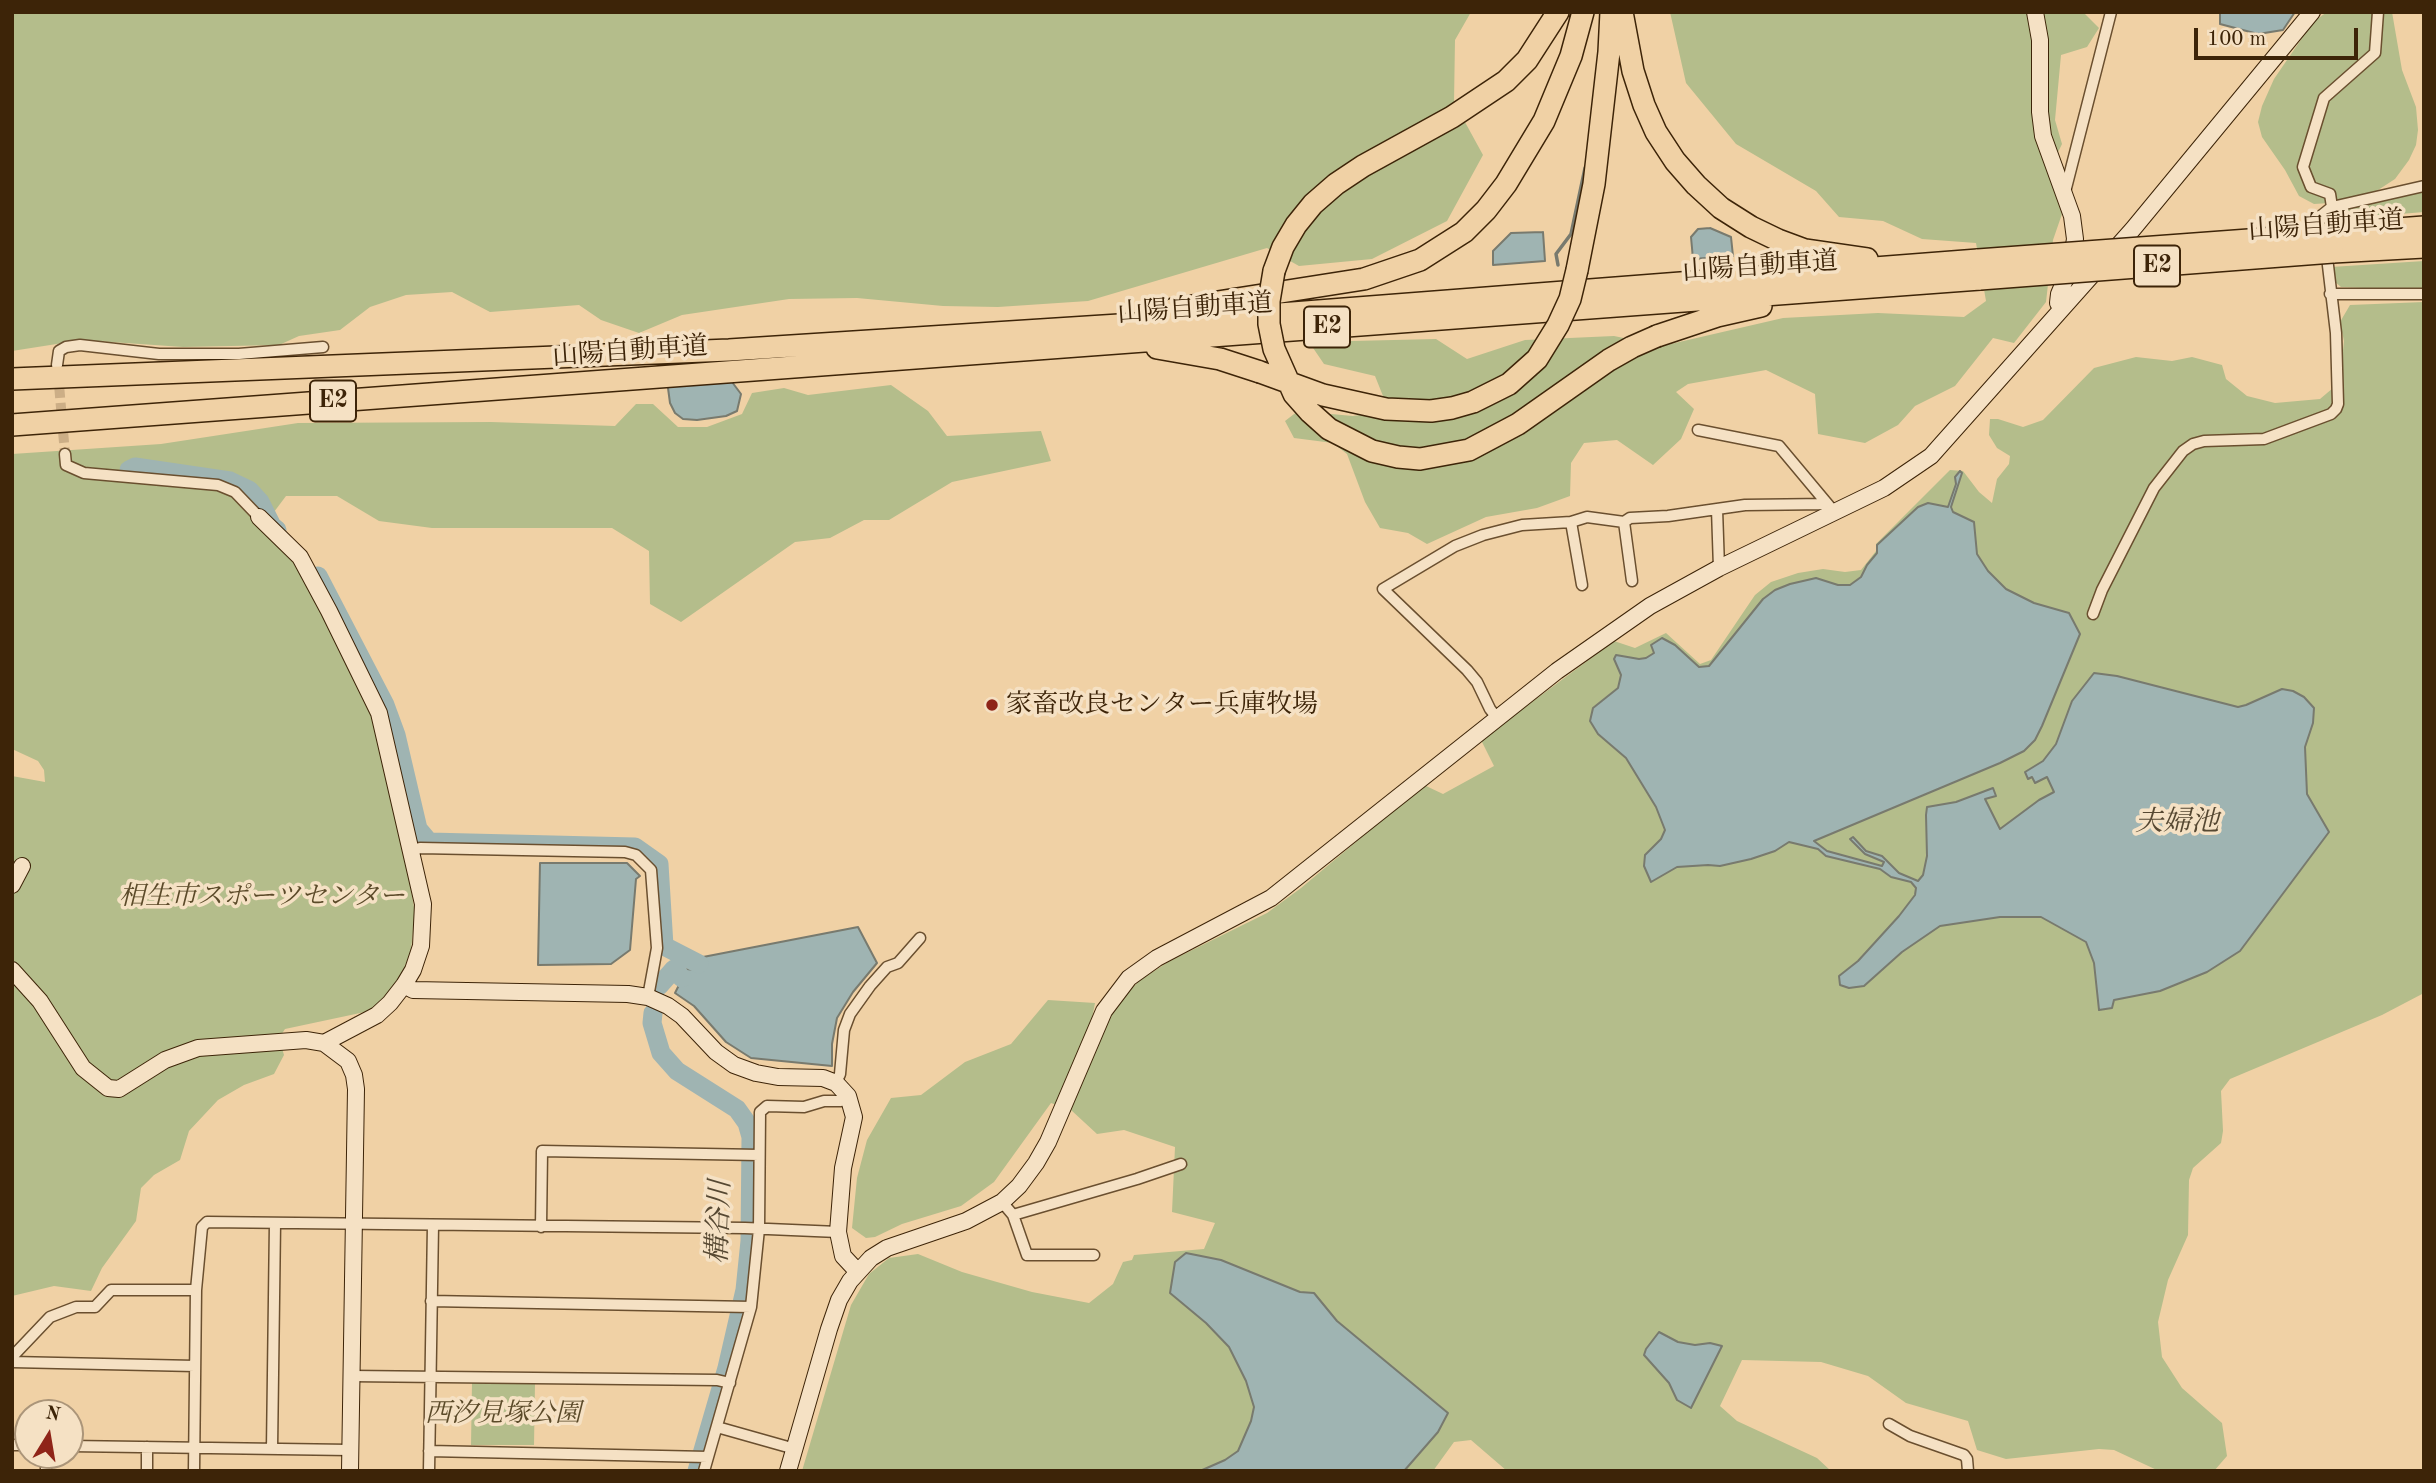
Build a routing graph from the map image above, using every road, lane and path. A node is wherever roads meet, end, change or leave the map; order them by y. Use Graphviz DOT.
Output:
graph roads {
  1 [pos="1558,12"];
  2 [pos="1583,12"];
  3 [pos="1611,12"];
  4 [pos="1622,12"];
  5 [pos="2035,12"];
  6 [pos="2111,12"];
  7 [pos="2312,12"];
  8 [pos="2378,12"];
  9 [pos="2424,186"];
  10 [pos="2065,192"];
  11 [pos="2332,208"];
  12 [pos="2424,227"];
  13 [pos="2332,243"];
  14 [pos="2424,247"];
  15 [pos="1943,264"];
  16 [pos="1979,270"];
  17 [pos="1898,285"];
  18 [pos="2330,294"];
  19 [pos="2424,294"];
  20 [pos="2061,308"];
  21 [pos="1004,332"];
  22 [pos="1134,342"];
  23 [pos="323,347"];
  24 [pos="57,365"];
  25 [pos="12,379"];
  26 [pos="12,425"];
  27 [pos="1698,430"];
  28 [pos="65,454"];
  29 [pos="1831,508"];
  30 [pos="1717,509"];
  31 [pos="259,517"];
  32 [pos="1571,522"];
  33 [pos="1624,522"];
  34 [pos="1719,568"];
  35 [pos="1632,581"];
  36 [pos="1582,585"];
  37 [pos="2092,614"];
  38 [pos="1497,718"];
  39 [pos="411,851"];
  40 [pos="22,866"];
  41 [pos="12,885"];
  42 [pos="920,937"];
  43 [pos="12,970"];
  44 [pos="404,985"];
  45 [pos="648,997"];
  46 [pos="324,1043"];
  47 [pos="836,1083"];
  48 [pos="848,1096"];
  49 [pos="753,1155"];
  50 [pos="1181,1164"];
  51 [pos="1007,1208"];
  52 [pos="275,1223"];
  53 [pos="354,1223"];
  54 [pos="433,1224"];
  55 [pos="541,1227"];
  56 [pos="753,1229"];
  57 [pos="838,1232"];
  58 [pos="1094,1255"];
  59 [pos="857,1270"];
  60 [pos="196,1290"];
  61 [pos="431,1301"];
  62 [pos="745,1306"];
  63 [pos="12,1360"];
  64 [pos="195,1366"];
  65 [pos="351,1376"];
  66 [pos="430,1376"];
  67 [pos="724,1382"];
  68 [pos="1889,1424"];
  69 [pos="717,1427"];
  70 [pos="84,1446"];
  71 [pos="147,1447"];
  72 [pos="194,1448"];
  73 [pos="272,1449"];
  74 [pos="795,1449"];
  75 [pos="350,1450"];
  76 [pos="429,1451"];
  77 [pos="703,1457"];
  78 [pos="147,1471"];
  79 [pos="194,1471"];
  80 [pos="350,1471"];
  81 [pos="429,1471"];
  82 [pos="704,1471"];
  83 [pos="788,1471"];
  84 [pos="1968,1471"];
  1 -- 17 [label="highway, bridge"];
  2 -- 21 [label="highway"];
  3 -- 22 [label="highway, bridge"];
  4 -- 15 [label="highway"];
  5 -- 10 [label="street"];
  6 -- 10 [label="street"];
  7 -- 20 [label="street"];
  8 -- 11 [label="street"];
  9 -- 11 [label="street"];
  10 -- 20 [label="street"];
  11 -- 18 [label="street"];
  12 -- 13 [label="highway, 山陽自動車道 / E2"];
  13 -- 14 [label="highway, 山陽自動車道 / E2"];
  13 -- 16 [label="highway, 山陽自動車道 / E2, bridge"];
  15 -- 16 [label="highway, 山陽自動車道 / E2"];
  15 -- 21 [label="highway, 山陽自動車道 / E2"];
  16 -- 17 [label="highway, 山陽自動車道 / E2"];
  17 -- 22 [label="highway, 山陽自動車道 / E2"];
  18 -- 19 [label="street"];
  18 -- 37 [label="street"];
  20 -- 29 [label="street"];
  21 -- 25 [label="highway, 山陽自動車道 / E2"];
  22 -- 26 [label="highway, 山陽自動車道 / E2"];
  23 -- 24 [label="street"];
  27 -- 29 [label="street"];
  28 -- 31 [label="street"];
  29 -- 30 [label="street"];
  29 -- 34 [label="street"];
  30 -- 33 [label="street"];
  30 -- 34 [label="street"];
  31 -- 39 [label="street"];
  32 -- 33 [label="street"];
  32 -- 36 [label="street"];
  32 -- 38 [label="street"];
  33 -- 35 [label="street"];
  34 -- 38 [label="street"];
  38 -- 51 [label="street"];
  39 -- 44 [label="street"];
  39 -- 45 [label="street"];
  40 -- 41 [label="street"];
  42 -- 47 [label="street"];
  43 -- 46 [label="street"];
  44 -- 45 [label="street"];
  44 -- 46 [label="street"];
  45 -- 47 [label="street"];
  46 -- 53 [label="street"];
  47 -- 48 [label="street"];
  48 -- 49 [label="street"];
  48 -- 57 [label="street"];
  49 -- 55 [label="street"];
  49 -- 56 [label="street"];
  50 -- 51 [label="street"];
  51 -- 58 [label="street"];
  51 -- 59 [label="street"];
  52 -- 53 [label="street"];
  52 -- 60 [label="street"];
  52 -- 73 [label="street"];
  53 -- 54 [label="street"];
  53 -- 65 [label="street"];
  54 -- 55 [label="street"];
  54 -- 61 [label="street"];
  55 -- 56 [label="street"];
  56 -- 57 [label="street"];
  56 -- 62 [label="street"];
  57 -- 59 [label="street"];
  59 -- 74 [label="street"];
  60 -- 63 [label="street"];
  60 -- 64 [label="street"];
  61 -- 62 [label="street"];
  61 -- 66 [label="street"];
  62 -- 67 [label="street"];
  63 -- 64 [label="street"];
  64 -- 72 [label="street"];
  65 -- 66 [label="street"];
  65 -- 75 [label="street"];
  66 -- 67 [label="street"];
  66 -- 76 [label="street"];
  67 -- 69 [label="street"];
  68 -- 84 [label="street"];
  69 -- 74 [label="street"];
  69 -- 77 [label="street"];
  70 -- 71 [label="street"];
  71 -- 72 [label="street"];
  71 -- 78 [label="street"];
  72 -- 73 [label="street"];
  72 -- 79 [label="street"];
  73 -- 75 [label="street"];
  74 -- 83 [label="street"];
  75 -- 80 [label="street"];
  76 -- 77 [label="street"];
  76 -- 81 [label="street"];
  77 -- 82 [label="street"];
}
